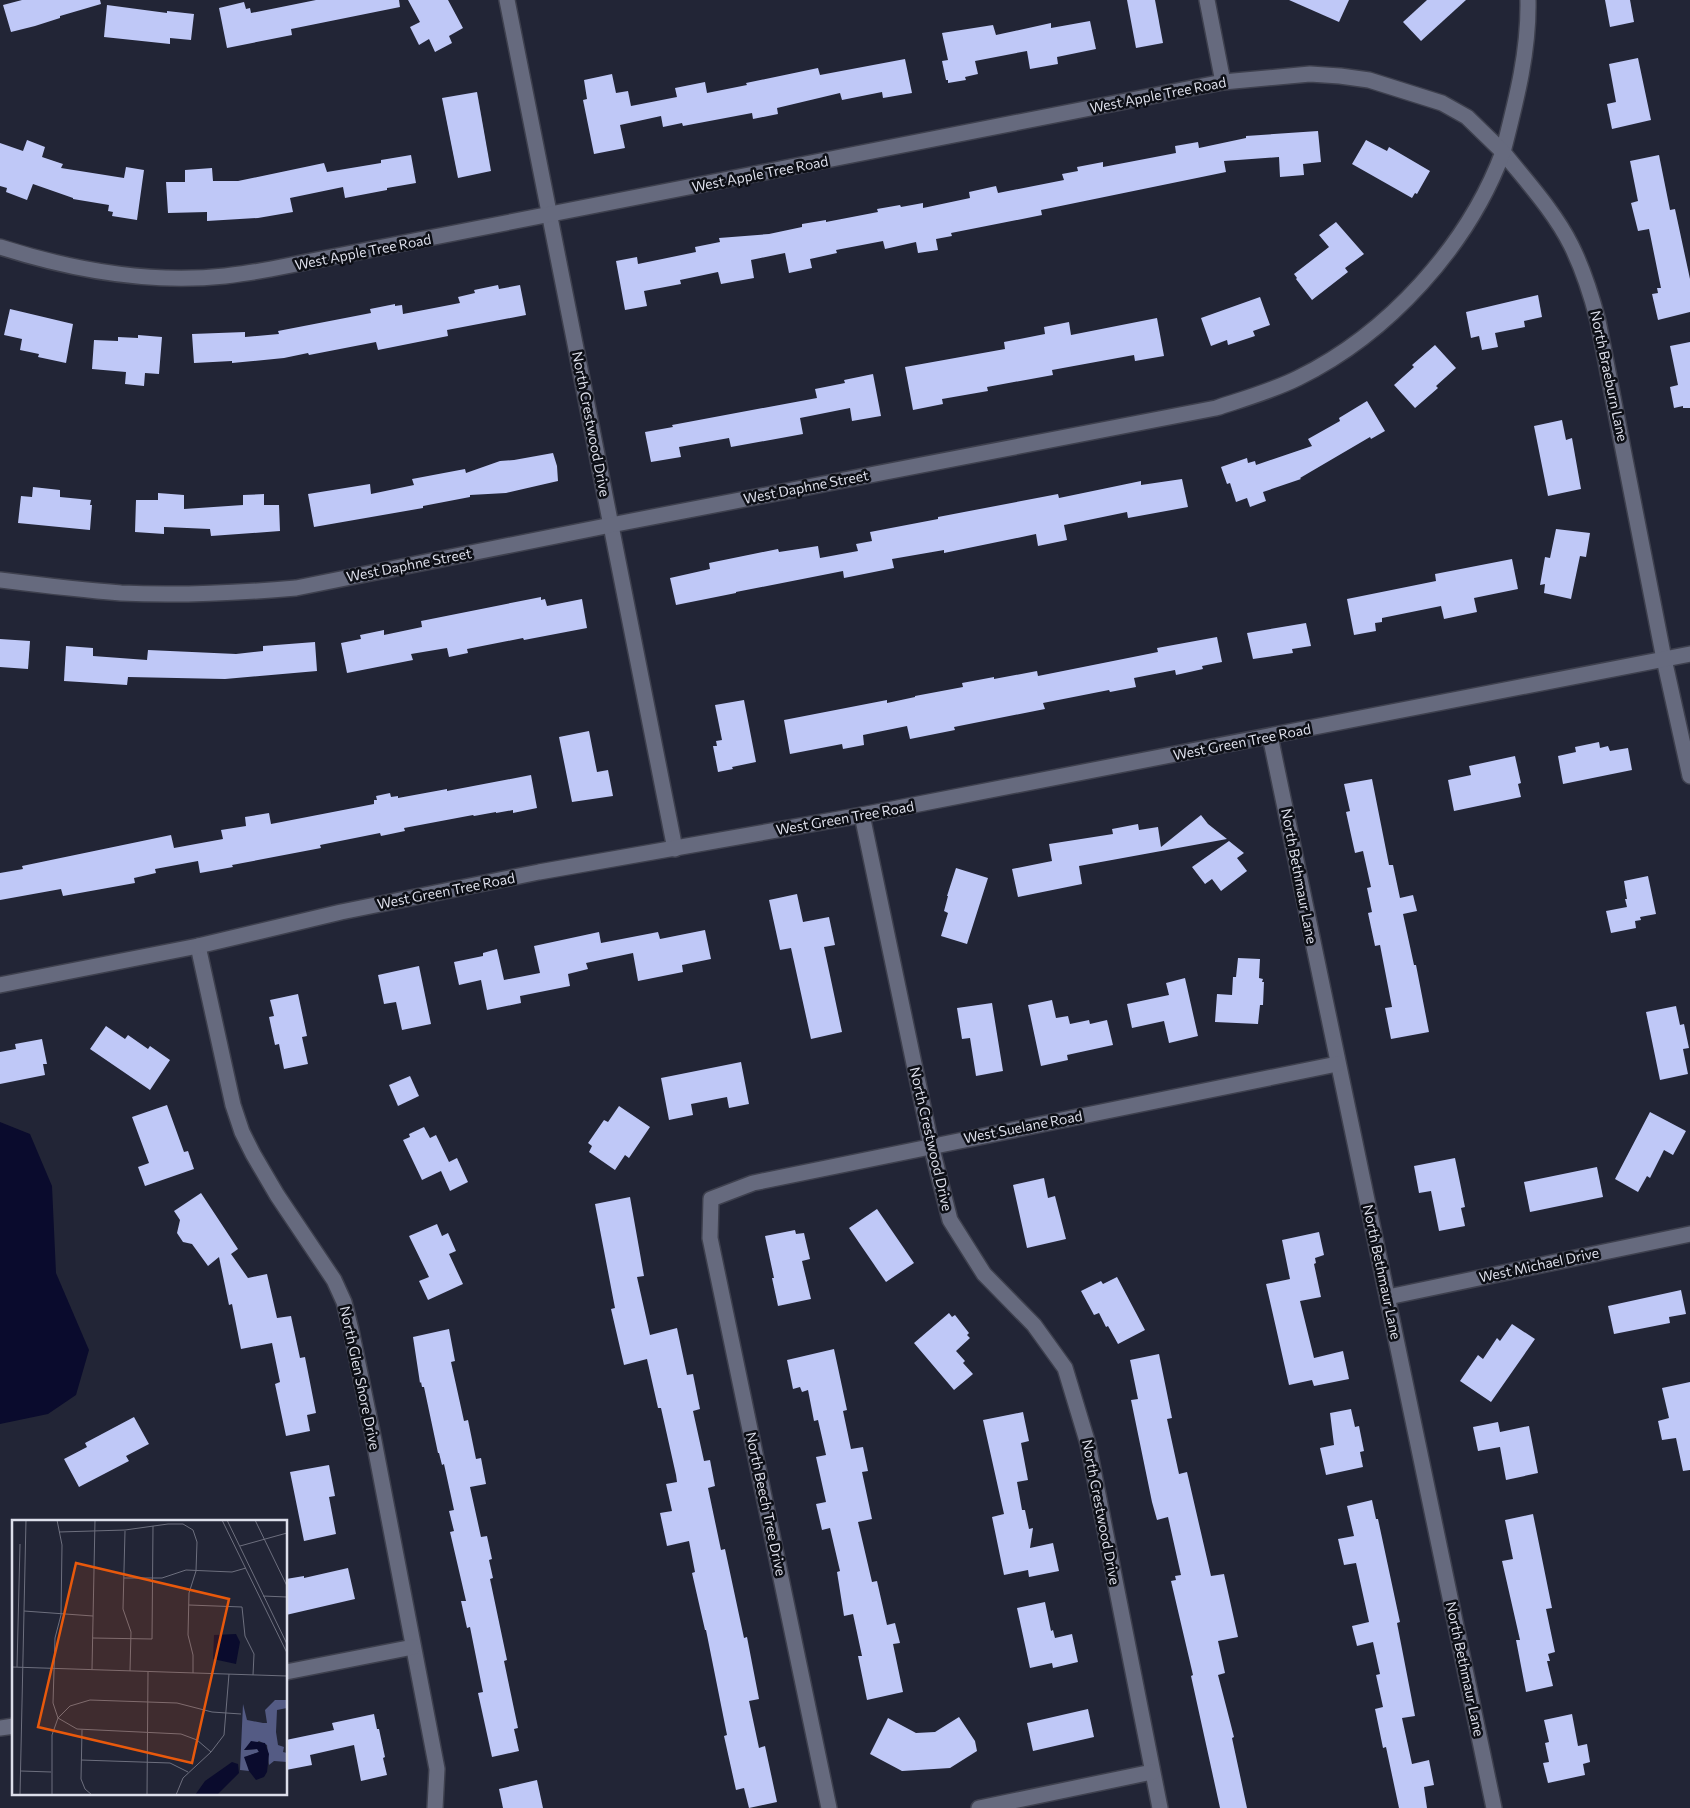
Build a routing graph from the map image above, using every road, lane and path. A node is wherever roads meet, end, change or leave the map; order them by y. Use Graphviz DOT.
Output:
graph roads {
  1 [pos="507,0"];
  2 [pos="1206,0"];
  3 [pos="1528,0"];
  4 [pos="1223,82"];
  5 [pos="1503,152"];
  6 [pos="548,216"];
  7 [pos="0,247"];
  8 [pos="611,525"];
  9 [pos="0,580"];
  10 [pos="1690,654"];
  11 [pos="1664,659"];
  12 [pos="1270,736"];
  13 [pos="1690,776"];
  14 [pos="862,815"];
  15 [pos="675,848"];
  16 [pos="198,946"];
  17 [pos="0,984"];
  18 [pos="1337,1064"];
  19 [pos="931,1146"];
  20 [pos="711,1199"];
  21 [pos="1690,1234"];
  22 [pos="1388,1297"];
  23 [pos="413,1647"];
  24 [pos="288,1672"];
  25 [pos="1152,1772"];
  26 [pos="436,1808"];
  27 [pos="830,1808"];
  28 [pos="980,1808"];
  29 [pos="1160,1808"];
  30 [pos="1494,1808"];
  1 -- 6 [label="street, North Crestwood Drive"];
  2 -- 4 [label="street"];
  3 -- 5 [label="street"];
  4 -- 5 [label="street, West Apple Tree Road"];
  4 -- 6 [label="street, West Apple Tree Road"];
  5 -- 8 [label="street, West Daphne Street"];
  5 -- 11 [label="street, North Braeburn Lane"];
  6 -- 7 [label="street, West Apple Tree Road"];
  6 -- 8 [label="street, North Crestwood Drive"];
  8 -- 9 [label="street, West Daphne Street"];
  8 -- 15 [label="street, North Crestwood Drive"];
  10 -- 11 [label="street, West Green Tree Road"];
  11 -- 12 [label="street, West Green Tree Road"];
  11 -- 13 [label="street, North Braeburn Lane"];
  12 -- 14 [label="street, West Green Tree Road"];
  12 -- 18 [label="street, North Bethmaur Lane"];
  14 -- 15 [label="street, West Green Tree Road"];
  14 -- 19 [label="street, North Crestwood Drive"];
  15 -- 16 [label="street, West Green Tree Road"];
  16 -- 17 [label="street, West Green Tree Road"];
  16 -- 23 [label="street, North Glen Shore Drive"];
  18 -- 19 [label="street, West Suelane Road"];
  18 -- 22 [label="street, North Bethmaur Lane"];
  19 -- 20 [label="street, West Suelane Road"];
  19 -- 25 [label="street, North Crestwood Drive"];
  20 -- 27 [label="street, North Beech Tree Drive"];
  21 -- 22 [label="street, West Michael Drive"];
  22 -- 30 [label="street, North Bethmaur Lane"];
  23 -- 24 [label="street"];
  23 -- 26 [label="street, North Glen Shore Drive"];
  25 -- 28 [label="street"];
  25 -- 29 [label="street, North Crestwood Drive"];
}
